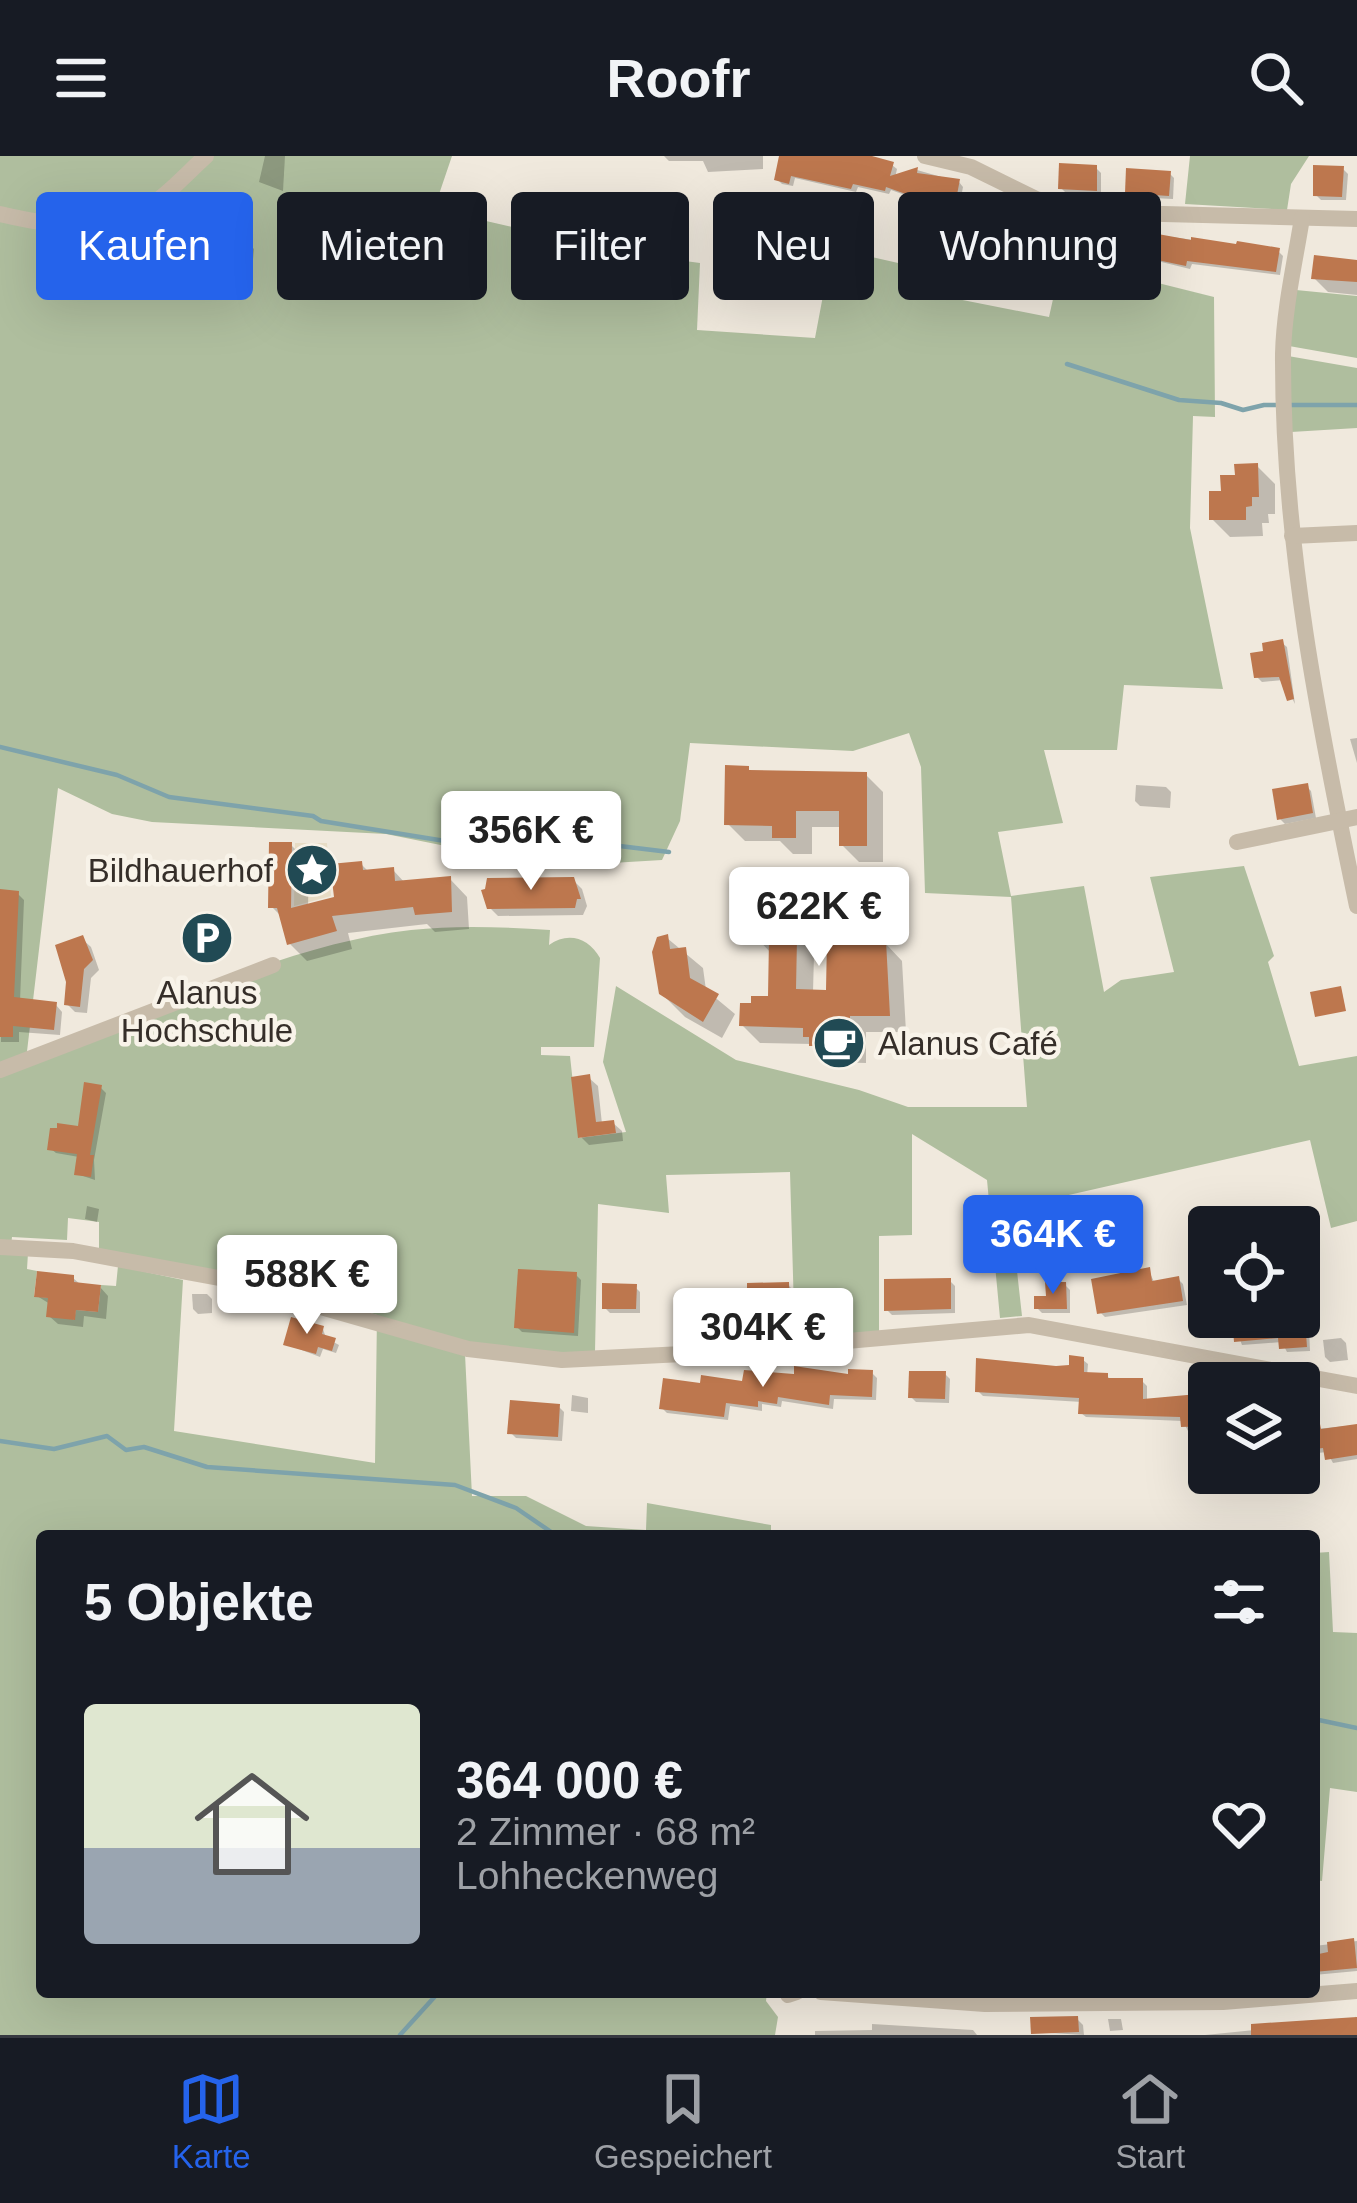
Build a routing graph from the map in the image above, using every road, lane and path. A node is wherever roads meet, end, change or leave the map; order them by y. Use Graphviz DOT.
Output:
graph roads {
  1 [pos="206,156"];
  2 [pos="925,156"];
  3 [pos="0,214"];
  4 [pos="1302,218"];
  5 [pos="1357,219"];
  6 [pos="1357,533"];
  7 [pos="1292,536"];
  8 [pos="1348,820"];
  9 [pos="1238,842"];
  10 [pos="1357,906"];
  11 [pos="273,965"];
  12 [pos="0,1070"];
  13 [pos="0,1247"];
  14 [pos="1357,1386"];
  15 [pos="1357,1990"];
  16 [pos="1320,1993"];
  17 [pos="897,1998"];
  18 [pos="1268,1998"];
  1 -- 3 [label="street"];
  2 -- 4 [label="street"];
  4 -- 5 [label="street"];
  4 -- 7 [label="street"];
  6 -- 7 [label="street"];
  7 -- 8 [label="street"];
  8 -- 9 [label="street"];
  8 -- 10 [label="street"];
  11 -- 12 [label="street"];
  13 -- 14 [label="street"];
  15 -- 16 [label="street"];
  17 -- 18 [label="street"];
}
